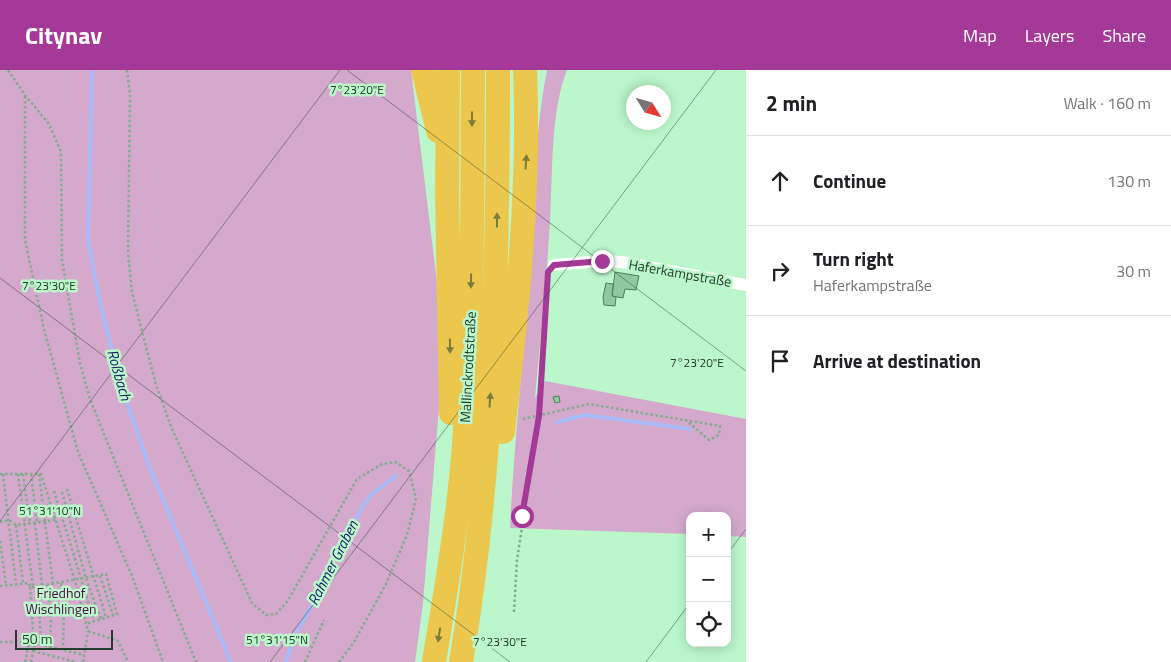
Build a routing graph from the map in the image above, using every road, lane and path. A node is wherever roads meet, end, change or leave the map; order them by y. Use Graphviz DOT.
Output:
graph roads {
  1 [pos="8,70"];
  2 [pos="127,70"];
  3 [pos="423,70"];
  4 [pos="448,70"];
  5 [pos="473,70"];
  6 [pos="498,70"];
  7 [pos="525,70"];
  8 [pos="539,70"];
  9 [pos="24,95"];
  10 [pos="528,130"];
  11 [pos="447,192"];
  12 [pos="554,265"];
  13 [pos="746,285"];
  14 [pos="539,416"];
  15 [pos="523,418"];
  16 [pos="686,420"];
  17 [pos="2,474"];
  18 [pos="18,474"];
  19 [pos="23,474"];
  20 [pos="31,474"];
  21 [pos="39,474"];
  22 [pos="66,489"];
  23 [pos="54,491"];
  24 [pos="62,492"];
  25 [pos="9,520"];
  26 [pos="56,520"];
  27 [pos="0,522"];
  28 [pos="45,522"];
  29 [pos="36,523"];
  30 [pos="24,524"];
  31 [pos="30,524"];
  32 [pos="16,525"];
  33 [pos="0,541"];
  34 [pos="100,576"];
  35 [pos="93,577"];
  36 [pos="86,578"];
  37 [pos="81,580"];
  38 [pos="75,581"];
  39 [pos="23,583"];
  40 [pos="61,583"];
  41 [pos="16,584"];
  42 [pos="53,584"];
  43 [pos="6,585"];
  44 [pos="48,585"];
  45 [pos="0,586"];
  46 [pos="38,586"];
  47 [pos="42,586"];
  48 [pos="31,587"];
  49 [pos="470,605"];
  50 [pos="443,609"];
  51 [pos="514,612"];
  52 [pos="113,615"];
  53 [pos="106,617"];
  54 [pos="101,619"];
  55 [pos="324,620"];
  56 [pos="94,621"];
  57 [pos="86,624"];
  58 [pos="88,631"];
  59 [pos="0,642"];
  60 [pos="32,642"];
  61 [pos="41,644"];
  62 [pos="50,647"];
  63 [pos="63,650"];
  64 [pos="33,651"];
  65 [pos="84,655"];
  66 [pos="25,662"];
  67 [pos="31,662"];
  68 [pos="76,662"];
  69 [pos="82,662"];
  70 [pos="128,662"];
  71 [pos="163,662"];
  72 [pos="196,662"];
  73 [pos="305,662"];
  74 [pos="339,662"];
  75 [pos="434,662"];
  76 [pos="461,662"];
  1 -- 9 [label="path"];
  2 -- 74 [label="path"];
  3 -- 11 [label="highway"];
  4 -- 11 [label="highway"];
  5 -- 50 [label="highway, Mallinckrodtstraße, one-way"];
  49 -- 6 [label="highway, Mallinckrodtstraße, one-way"];
  7 -- 10 [label="highway"];
  8 -- 10 [label="highway"];
  9 -- 71 [label="path"];
  9 -- 72 [label="path"];
  49 -- 10 [label="highway, one-way"];
  11 -- 50 [label="highway, one-way"];
  12 -- 13 [label="street, Haferkampstraße"];
  12 -- 14 [label="path"];
  14 -- 15 [label="path"];
  14 -- 16 [label="path"];
  14 -- 51 [label="path"];
  16 -- 16 [label="path"];
  17 -- 18 [label="path"];
  17 -- 25 [label="path"];
  18 -- 19 [label="path"];
  18 -- 30 [label="path"];
  19 -- 20 [label="path"];
  19 -- 31 [label="path"];
  20 -- 21 [label="path"];
  20 -- 29 [label="path"];
  21 -- 26 [label="path"];
  21 -- 28 [label="path"];
  22 -- 35 [label="path"];
  23 -- 37 [label="path"];
  24 -- 36 [label="path"];
  25 -- 27 [label="path"];
  25 -- 32 [label="path"];
  25 -- 41 [label="path"];
  26 -- 28 [label="path"];
  26 -- 38 [label="path"];
  28 -- 29 [label="path"];
  28 -- 42 [label="path"];
  29 -- 31 [label="path"];
  29 -- 47 [label="path"];
  30 -- 31 [label="path"];
  30 -- 32 [label="path"];
  30 -- 48 [label="path"];
  32 -- 39 [label="path"];
  33 -- 43 [label="path"];
  34 -- 35 [label="path"];
  34 -- 52 [label="path"];
  34 -- 52 [label="path"];
  35 -- 36 [label="path"];
  35 -- 53 [label="path"];
  36 -- 37 [label="path"];
  36 -- 54 [label="path"];
  37 -- 38 [label="path"];
  37 -- 56 [label="path"];
  38 -- 40 [label="path"];
  38 -- 57 [label="path"];
  39 -- 41 [label="path"];
  39 -- 48 [label="path"];
  40 -- 42 [label="path"];
  40 -- 63 [label="path"];
  41 -- 43 [label="path"];
  42 -- 44 [label="path"];
  43 -- 45 [label="path"];
  44 -- 47 [label="path"];
  44 -- 62 [label="path"];
  46 -- 47 [label="path"];
  46 -- 48 [label="path"];
  46 -- 61 [label="path"];
  48 -- 60 [label="path"];
  49 -- 76 [label="highway, Mallinckrodtstraße"];
  50 -- 75 [label="highway, Mallinckrodtstraße, one-way"];
  52 -- 53 [label="path"];
  53 -- 54 [label="path"];
  54 -- 56 [label="path"];
  55 -- 73 [label="path"];
  56 -- 57 [label="path"];
  57 -- 58 [label="path"];
  58 -- 65 [label="path"];
  58 -- 70 [label="path"];
  59 -- 60 [label="path"];
  60 -- 61 [label="path"];
  60 -- 64 [label="path"];
  60 -- 66 [label="path"];
  61 -- 62 [label="path"];
  62 -- 63 [label="path"];
  63 -- 65 [label="path"];
  64 -- 67 [label="path"];
  64 -- 68 [label="path"];
  65 -- 69 [label="path"];
}
